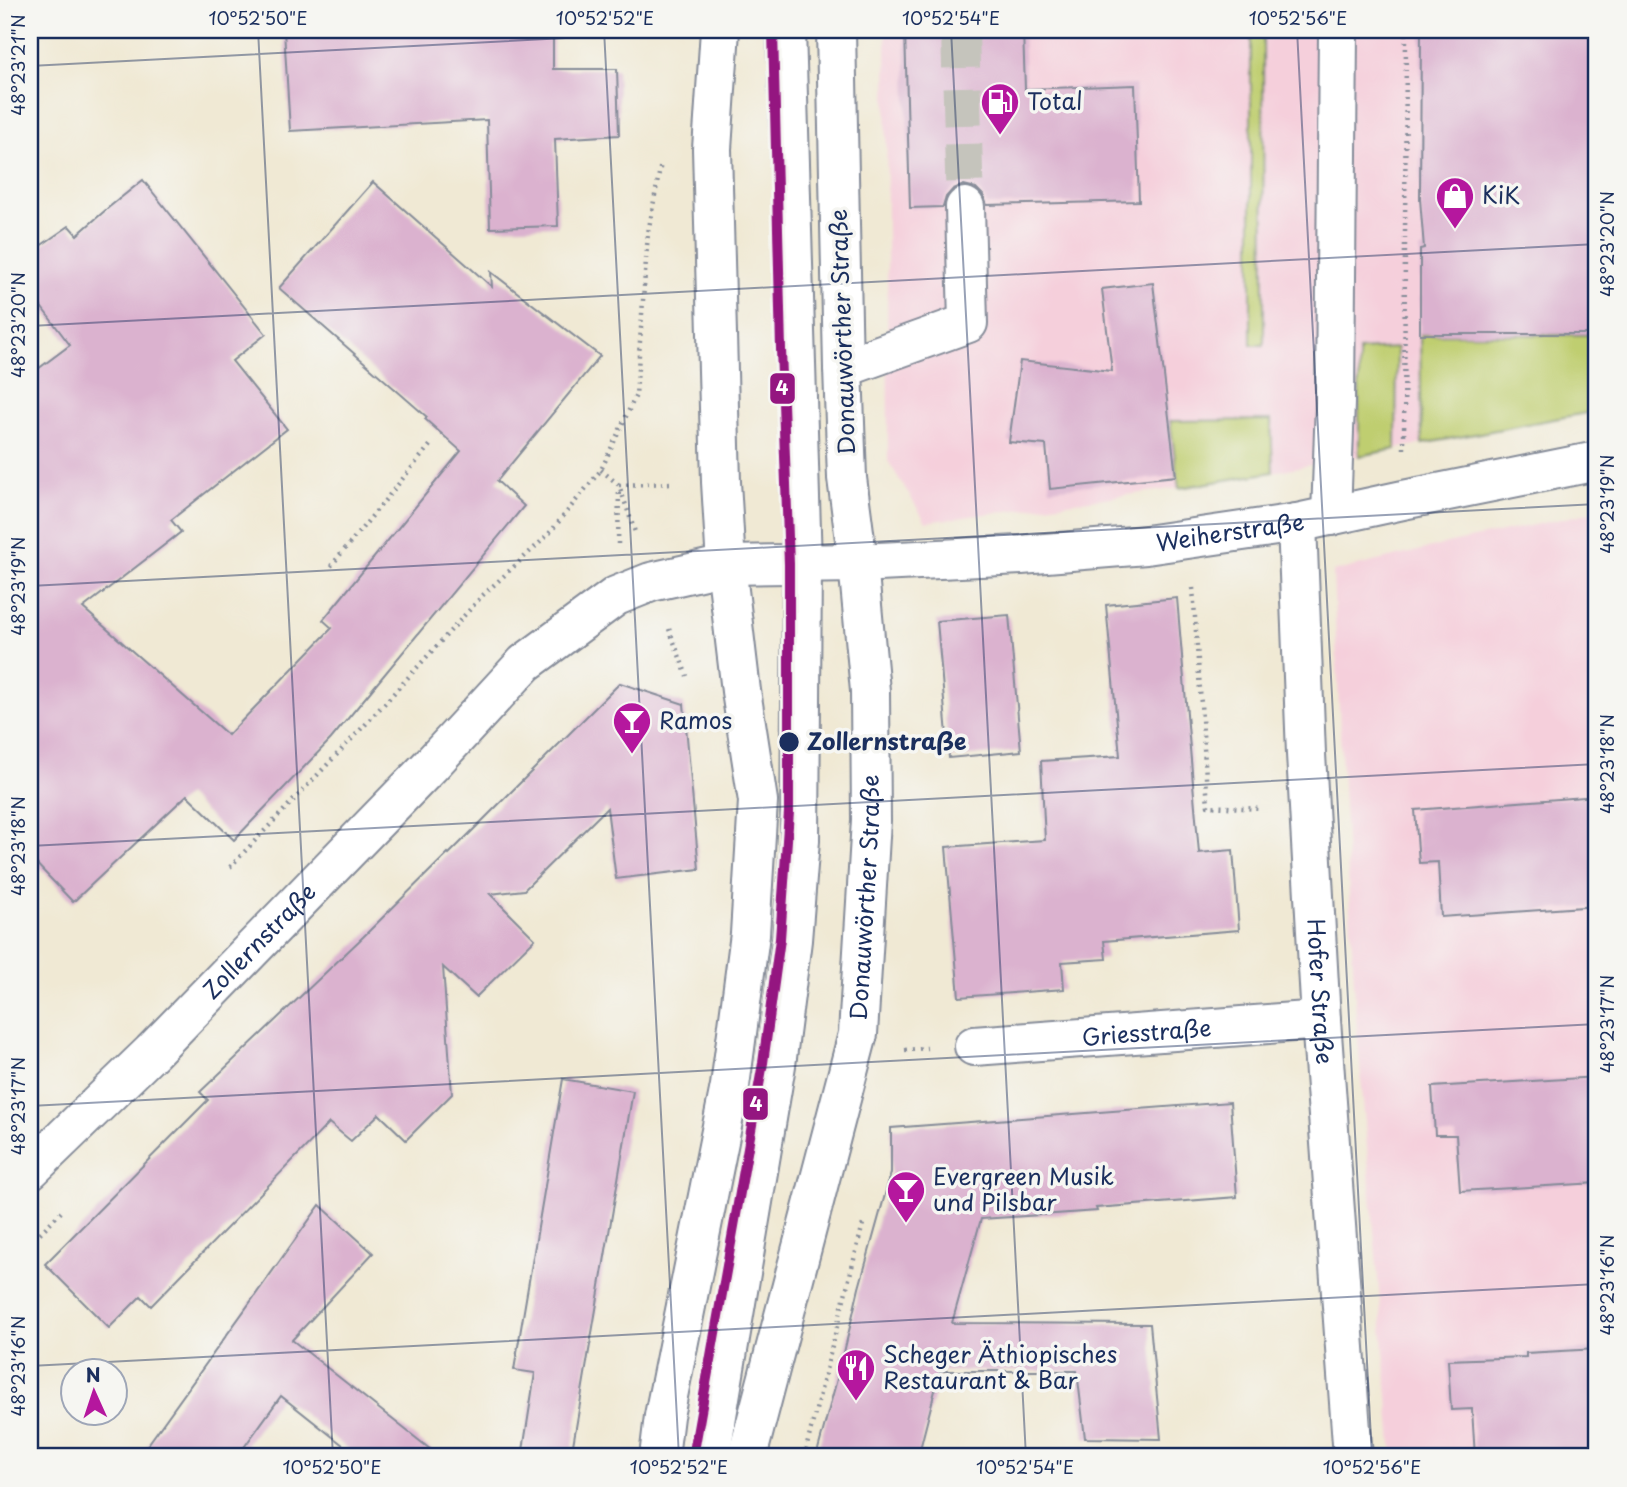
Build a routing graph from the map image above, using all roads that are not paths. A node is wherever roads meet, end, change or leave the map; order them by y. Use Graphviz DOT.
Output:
graph roads {
  1 [pos="720,30"];
  2 [pos="786,30"];
  3 [pos="836,30"];
  4 [pos="1338,30"];
  5 [pos="965,207"];
  6 [pos="843,368"];
  7 [pos="1597,461"];
  8 [pos="1314,520"];
  9 [pos="858,563"];
  10 [pos="802,564"];
  11 [pos="726,565"];
  12 [pos="1321,1020"];
  13 [pos="974,1046"];
  14 [pos="30,1170"];
  15 [pos="729,1346"];
  16 [pos="747,1454"];
  17 [pos="659,1457"];
  18 [pos="710,1457"];
  19 [pos="1353,1457"];
  1 -- 11 [label="street"];
  2 -- 10 [label="street"];
  3 -- 6 [label="street, Donauwörther Straße"];
  4 -- 8 [label="street, Hofer Straße"];
  5 -- 6 [label="street"];
  6 -- 9 [label="street, Donauwörther Straße"];
  7 -- 8 [label="street, Weiherstraße"];
  8 -- 9 [label="street, Weiherstraße"];
  8 -- 12 [label="street, Hofer Straße"];
  9 -- 10 [label="street, Zollernstraße"];
  9 -- 16 [label="street, Donauwörther Straße"];
  10 -- 11 [label="street, Zollernstraße"];
  10 -- 15 [label="street"];
  11 -- 14 [label="street, Zollernstraße"];
  11 -- 17 [label="street"];
  12 -- 13 [label="street, Griesstraße"];
  12 -- 19 [label="street, Hofer Straße"];
  15 -- 16 [label="street"];
  15 -- 18 [label="street"];
}
